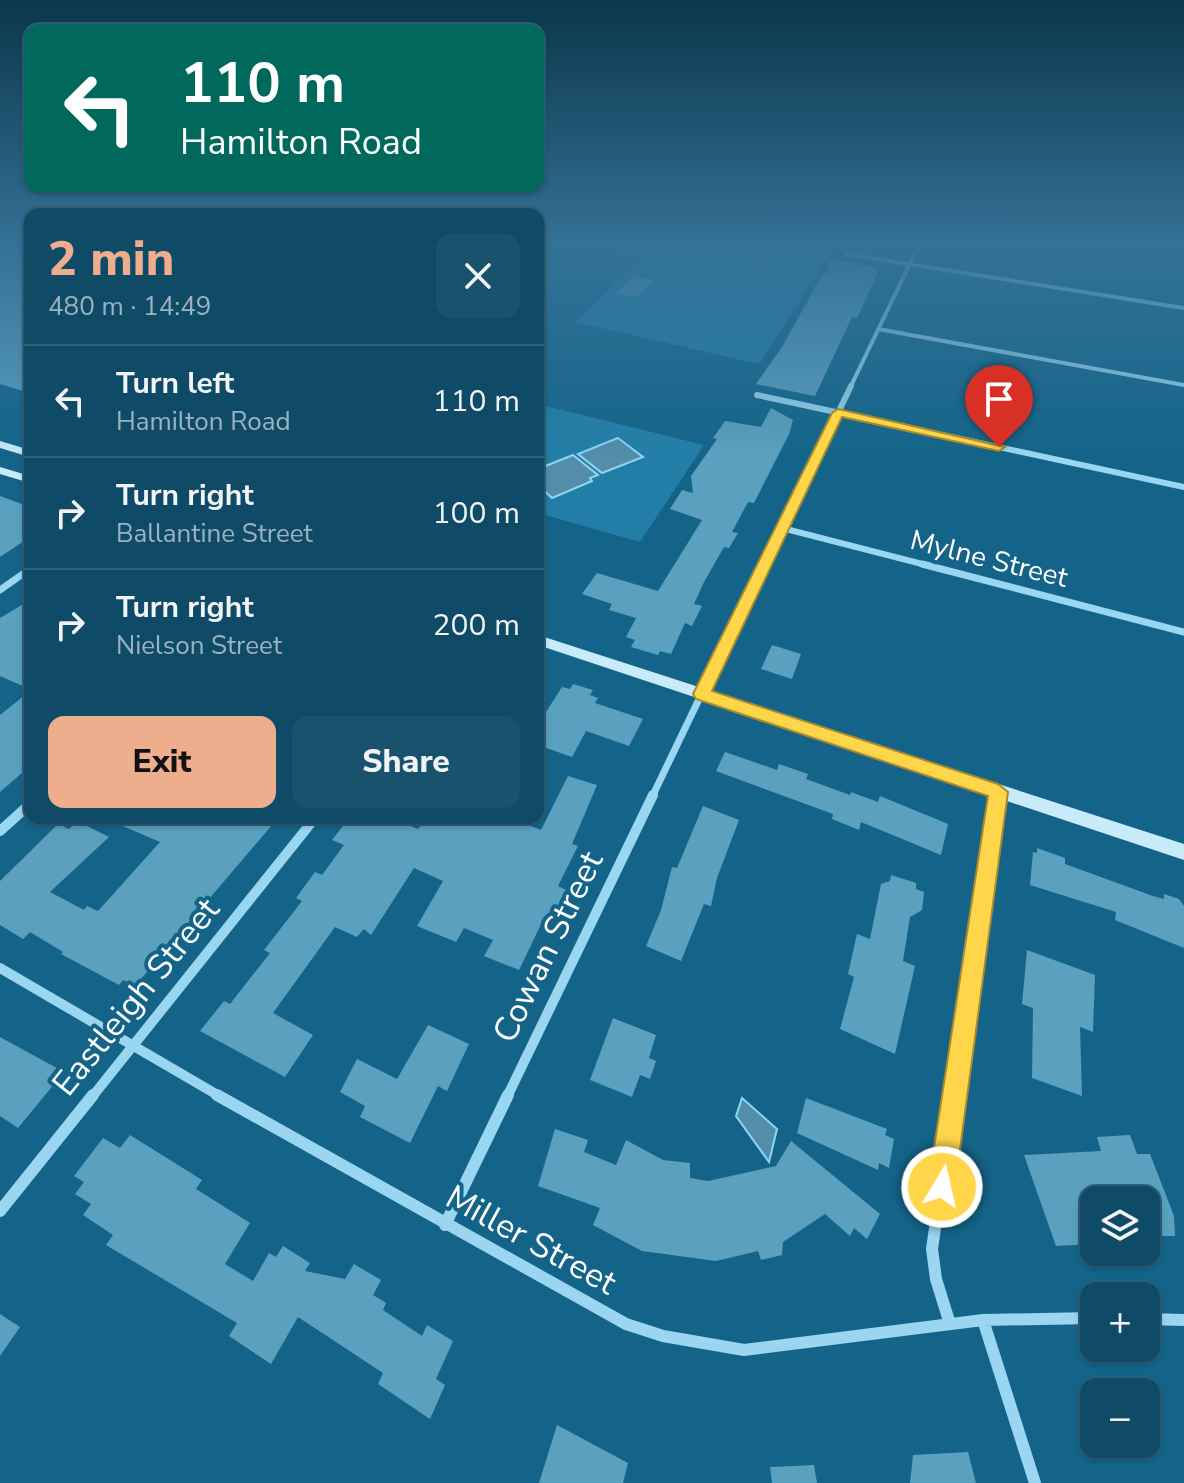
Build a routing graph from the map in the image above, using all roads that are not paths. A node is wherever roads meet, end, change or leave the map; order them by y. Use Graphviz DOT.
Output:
graph roads {
  1 [pos="883,318"];
  2 [pos="878,329"];
  3 [pos="1184,385"];
  4 [pos="757,395"];
  5 [pos="838,413"];
  6 [pos="0,444"];
  7 [pos="24,452"];
  8 [pos="0,470"];
  9 [pos="24,478"];
  10 [pos="1184,487"];
  11 [pos="782,528"];
  12 [pos="24,573"];
  13 [pos="0,590"];
  14 [pos="1184,632"];
  15 [pos="544,642"];
  16 [pos="702,694"];
  17 [pos="998,792"];
  18 [pos="24,809"];
  19 [pos="310,824"];
  20 [pos="0,831"];
  21 [pos="1184,852"];
  22 [pos="0,968"];
  23 [pos="134,1044"];
  24 [pos="0,1211"];
  25 [pos="445,1225"];
  26 [pos="1080,1318"];
  27 [pos="1160,1319"];
  28 [pos="983,1320"];
  29 [pos="1184,1320"];
  30 [pos="950,1324"];
  31 [pos="1035,1483"];
  1 -- 2 [label="street, Cowan Street"];
  2 -- 3 [label="street"];
  2 -- 5 [label="street, Cowan Street"];
  4 -- 5 [label="street"];
  5 -- 10 [label="street"];
  5 -- 11 [label="street, Cowan Street"];
  6 -- 7 [label="main road"];
  8 -- 9 [label="main road"];
  11 -- 14 [label="street, Mylne Street"];
  11 -- 16 [label="street, Cowan Street"];
  12 -- 13 [label="street"];
  15 -- 16 [label="main road"];
  16 -- 17 [label="main road"];
  16 -- 25 [label="street, Cowan Street"];
  17 -- 21 [label="main road"];
  17 -- 30 [label="street"];
  18 -- 20 [label="street"];
  19 -- 23 [label="street, Eastleigh Street"];
  22 -- 23 [label="street, Miller Street"];
  23 -- 24 [label="street, Eastleigh Street"];
  23 -- 25 [label="street, Miller Street"];
  25 -- 30 [label="street, Miller Street"];
  26 -- 28 [label="street, Miller Street"];
  27 -- 29 [label="street"];
  28 -- 30 [label="street, Miller Street"];
  28 -- 31 [label="street"];
}
